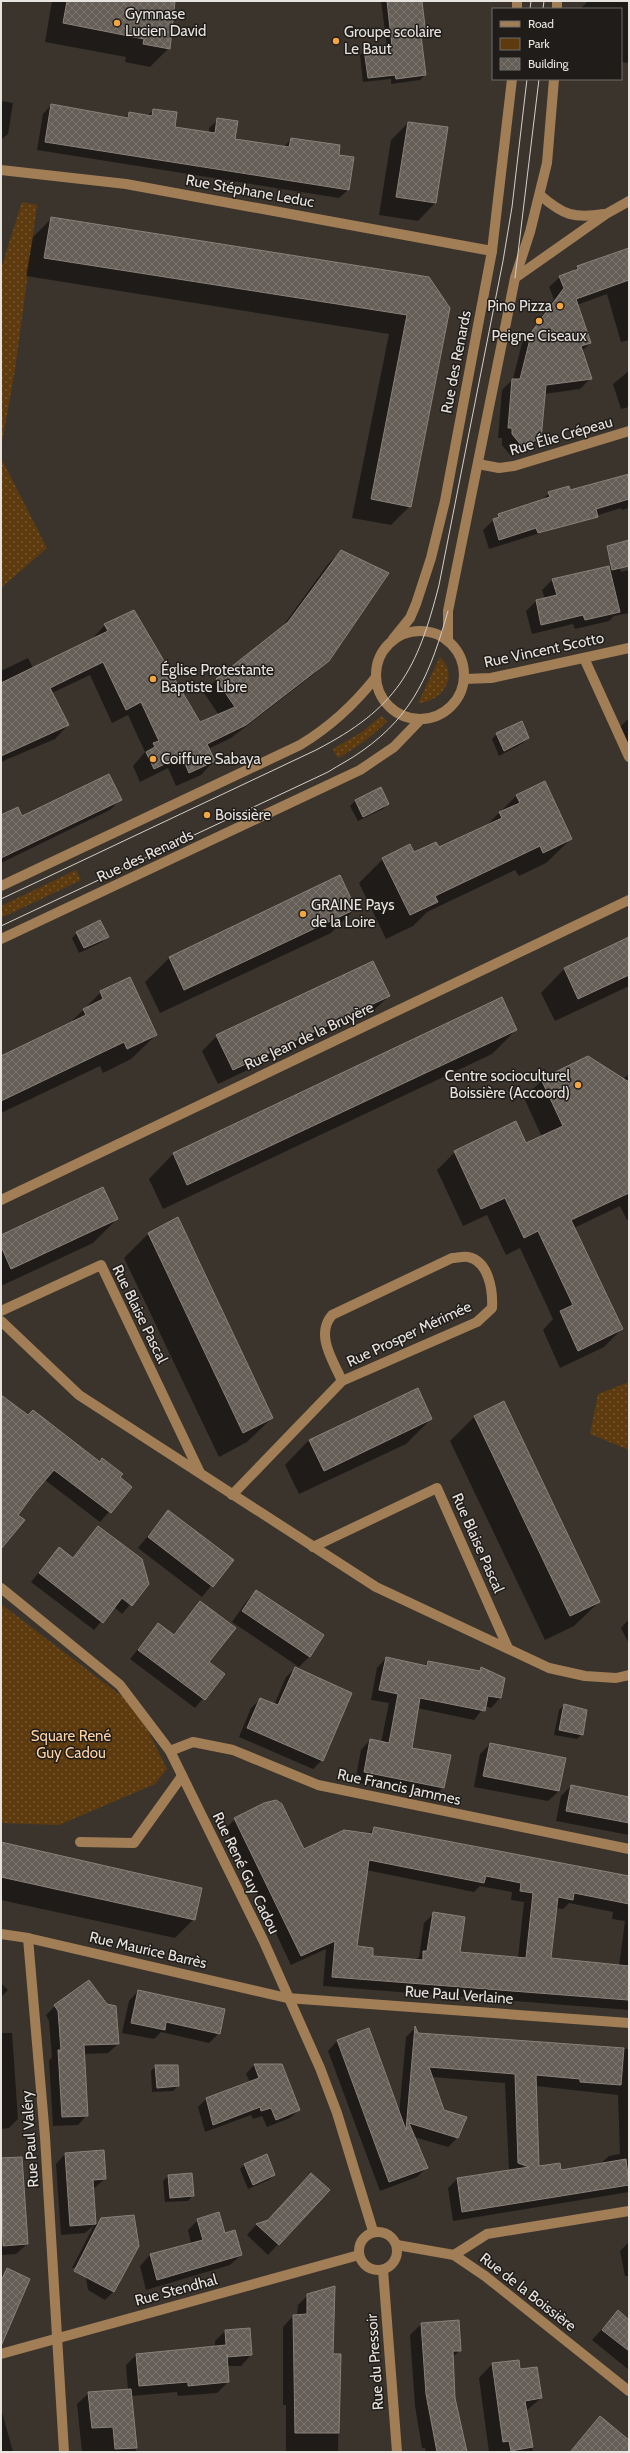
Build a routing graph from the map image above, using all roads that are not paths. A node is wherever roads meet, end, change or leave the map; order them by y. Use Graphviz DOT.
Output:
graph roads {
  1 [pos="512,80"];
  2 [pos="554,80"];
  3 [pos="1,170"];
  4 [pos="540,195"];
  5 [pos="629,201"];
  6 [pos="606,214"];
  7 [pos="492,251"];
  8 [pos="515,278"];
  9 [pos="629,431"];
  10 [pos="478,464"];
  11 [pos="393,639"];
  12 [pos="448,641"];
  13 [pos="629,648"];
  14 [pos="584,658"];
  15 [pos="376,678"];
  16 [pos="464,679"];
  17 [pos="420,720"];
  18 [pos="629,757"];
  19 [pos="1,886"];
  20 [pos="629,900"];
  21 [pos="1,940"];
  22 [pos="1,1200"];
  23 [pos="1,1311"];
  24 [pos="1,1321"];
  25 [pos="342,1381"];
  26 [pos="200,1474"];
  27 [pos="232,1495"];
  28 [pos="314,1547"];
  29 [pos="1,1588"];
  30 [pos="508,1648"];
  31 [pos="629,1675"];
  32 [pos="170,1751"];
  33 [pos="182,1776"];
  34 [pos="80,1842"];
  35 [pos="629,1849"];
  36 [pos="1,1934"];
  37 [pos="28,1938"];
  38 [pos="287,1998"];
  39 [pos="629,2024"];
  40 [pos="629,2211"];
  41 [pos="373,2231"];
  42 [pos="397,2245"];
  43 [pos="359,2255"];
  44 [pos="454,2255"];
  45 [pos="383,2270"];
  46 [pos="58,2338"];
  47 [pos="1,2354"];
  48 [pos="629,2391"];
  49 [pos="64,2452"];
  50 [pos="397,2452"];
  1 -- 7 [label="street, Rue des Renards"];
  2 -- 4 [label="street"];
  3 -- 7 [label="street, Rue Stéphane Leduc"];
  4 -- 6 [label="street"];
  4 -- 8 [label="street"];
  5 -- 6 [label="street"];
  6 -- 8 [label="street"];
  7 -- 11 [label="street, Rue des Renards"];
  8 -- 10 [label="street"];
  9 -- 10 [label="street, Rue Élie Crépeau"];
  10 -- 12 [label="street"];
  11 -- 12 [label="street"];
  11 -- 15 [label="street"];
  12 -- 16 [label="street"];
  13 -- 14 [label="street, Rue Vincent Scotto"];
  14 -- 16 [label="street, Rue Vincent Scotto"];
  14 -- 18 [label="street"];
  15 -- 17 [label="street"];
  15 -- 19 [label="street"];
  16 -- 17 [label="street"];
  17 -- 21 [label="street, Rue des Renards"];
  20 -- 22 [label="street, Rue Jean de la Bruyère"];
  23 -- 26 [label="street, Rue Blaise Pascal"];
  24 -- 26 [label="street"];
  25 -- 25 [label="street, Rue Prosper Mérimée"];
  25 -- 27 [label="street, Rue Prosper Mérimée"];
  26 -- 27 [label="street"];
  27 -- 28 [label="street"];
  28 -- 30 [label="street"];
  28 -- 30 [label="street, Rue Blaise Pascal"];
  29 -- 32 [label="street, Rue René Guy Cadou"];
  30 -- 31 [label="street"];
  32 -- 33 [label="street, Rue René Guy Cadou"];
  32 -- 35 [label="street, Rue Francis Jammes"];
  33 -- 34 [label="street"];
  33 -- 38 [label="street, Rue René Guy Cadou"];
  36 -- 37 [label="street, Rue Maurice Barrès"];
  37 -- 38 [label="street, Rue Maurice Barrès"];
  37 -- 46 [label="street, Rue Paul Valéry"];
  38 -- 39 [label="street, Rue Paul Verlaine"];
  38 -- 41 [label="street, Rue René Guy Cadou"];
  40 -- 44 [label="street"];
  41 -- 42 [label="street"];
  41 -- 43 [label="street"];
  42 -- 44 [label="street, Rue de la Boissière"];
  42 -- 45 [label="street"];
  43 -- 45 [label="street"];
  43 -- 46 [label="street, Rue Stendhal"];
  44 -- 48 [label="street, Rue de la Boissière"];
  45 -- 50 [label="street, Rue du Pressoir"];
  46 -- 47 [label="street, Rue Stendhal"];
  46 -- 49 [label="street, Rue Paul Valéry"];
}
